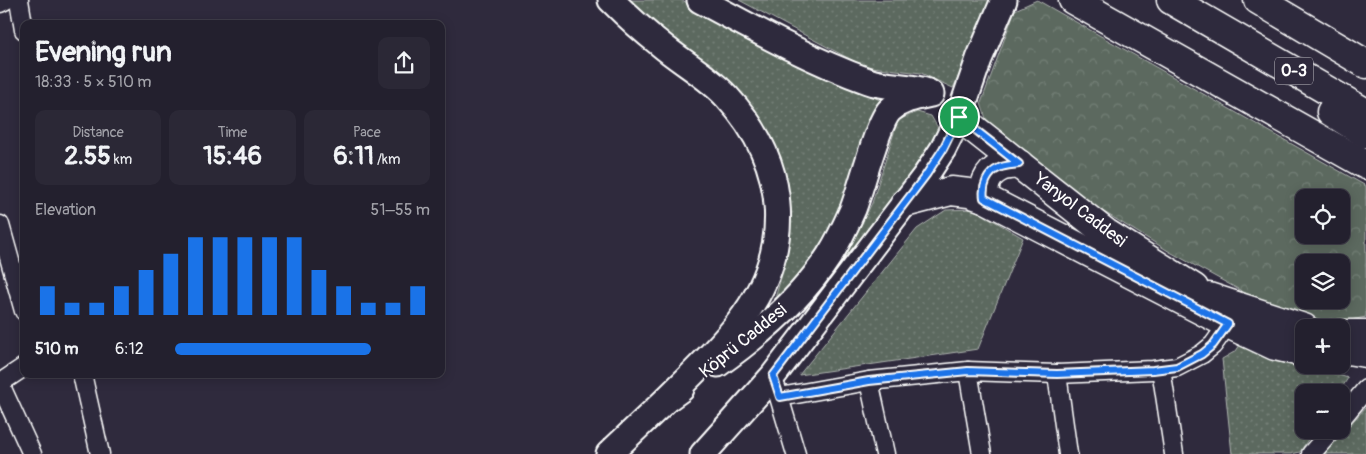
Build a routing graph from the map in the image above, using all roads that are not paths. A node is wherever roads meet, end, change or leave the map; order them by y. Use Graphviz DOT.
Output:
graph roads {
  1 [pos="6,0"];
  2 [pos="19,0"];
  3 [pos="611,0"];
  4 [pos="700,0"];
  5 [pos="1004,0"];
  6 [pos="1073,0"];
  7 [pos="1171,0"];
  8 [pos="1258,0"];
  9 [pos="0,3"];
  10 [pos="22,20"];
  11 [pos="1223,29"];
  12 [pos="1366,64"];
  13 [pos="931,94"];
  14 [pos="1366,113"];
  15 [pos="959,117"];
  16 [pos="1366,134"];
  17 [pos="1019,164"];
  18 [pos="1366,165"];
  19 [pos="984,198"];
  20 [pos="905,203"];
  21 [pos="0,225"];
  22 [pos="20,296"];
  23 [pos="1209,297"];
  24 [pos="1228,324"];
  25 [pos="1295,325"];
  26 [pos="1350,334"];
  27 [pos="1366,334"];
  28 [pos="1295,337"];
  29 [pos="1350,350"];
  30 [pos="1295,352"];
  31 [pos="1366,353"];
  32 [pos="1161,369"];
  33 [pos="20,370"];
  34 [pos="1350,370"];
  35 [pos="968,371"];
  36 [pos="1057,374"];
  37 [pos="83,378"];
  38 [pos="869,381"];
  39 [pos="0,383"];
  40 [pos="1366,384"];
  41 [pos="776,387"];
  42 [pos="667,399"];
  43 [pos="1350,406"];
  44 [pos="1324,439"];
  45 [pos="32,454"];
  46 [pos="100,454"];
  47 [pos="608,454"];
  48 [pos="703,454"];
  49 [pos="796,454"];
  50 [pos="885,454"];
  51 [pos="982,454"];
  52 [pos="1068,454"];
  53 [pos="1174,454"];
  54 [pos="1312,454"];
  1 -- 9 [label="street"];
  2 -- 10 [label="street"];
  3 -- 42 [label="main road"];
  4 -- 13 [label="main road, Yanyol Caddesi"];
  5 -- 15 [label="main road, Köprü Caddesi"];
  6 -- 18 [label="main road"];
  7 -- 11 [label="main road, O-3"];
  8 -- 12 [label="main road, O-3"];
  11 -- 14 [label="main road, O-3"];
  11 -- 16 [label="main road"];
  13 -- 15 [label="main road, Yanyol Caddesi"];
  13 -- 42 [label="main road, Köprü Caddesi"];
  15 -- 17 [label="main road, Yanyol Caddesi"];
  15 -- 20 [label="main road, Köprü Caddesi"];
  17 -- 19 [label="main road"];
  17 -- 23 [label="main road, Yanyol Caddesi"];
  19 -- 20 [label="main road"];
  19 -- 24 [label="main road"];
  20 -- 41 [label="main road, Köprü Caddesi"];
  21 -- 22 [label="street"];
  23 -- 25 [label="main road"];
  23 -- 28 [label="main road, Yanyol Caddesi"];
  24 -- 30 [label="main road"];
  24 -- 32 [label="street"];
  26 -- 27 [label="main road"];
  29 -- 31 [label="main road"];
  32 -- 36 [label="street"];
  32 -- 53 [label="street"];
  33 -- 39 [label="street"];
  34 -- 40 [label="main road"];
  35 -- 36 [label="street"];
  35 -- 38 [label="street"];
  35 -- 51 [label="street"];
  36 -- 52 [label="street"];
  37 -- 46 [label="street"];
  38 -- 41 [label="street"];
  38 -- 50 [label="street"];
  39 -- 45 [label="street"];
  40 -- 43 [label="street"];
  41 -- 48 [label="main road, Köprü Caddesi"];
  41 -- 49 [label="street"];
  42 -- 47 [label="main road, Köprü Caddesi"];
  44 -- 54 [label="street"];
}
